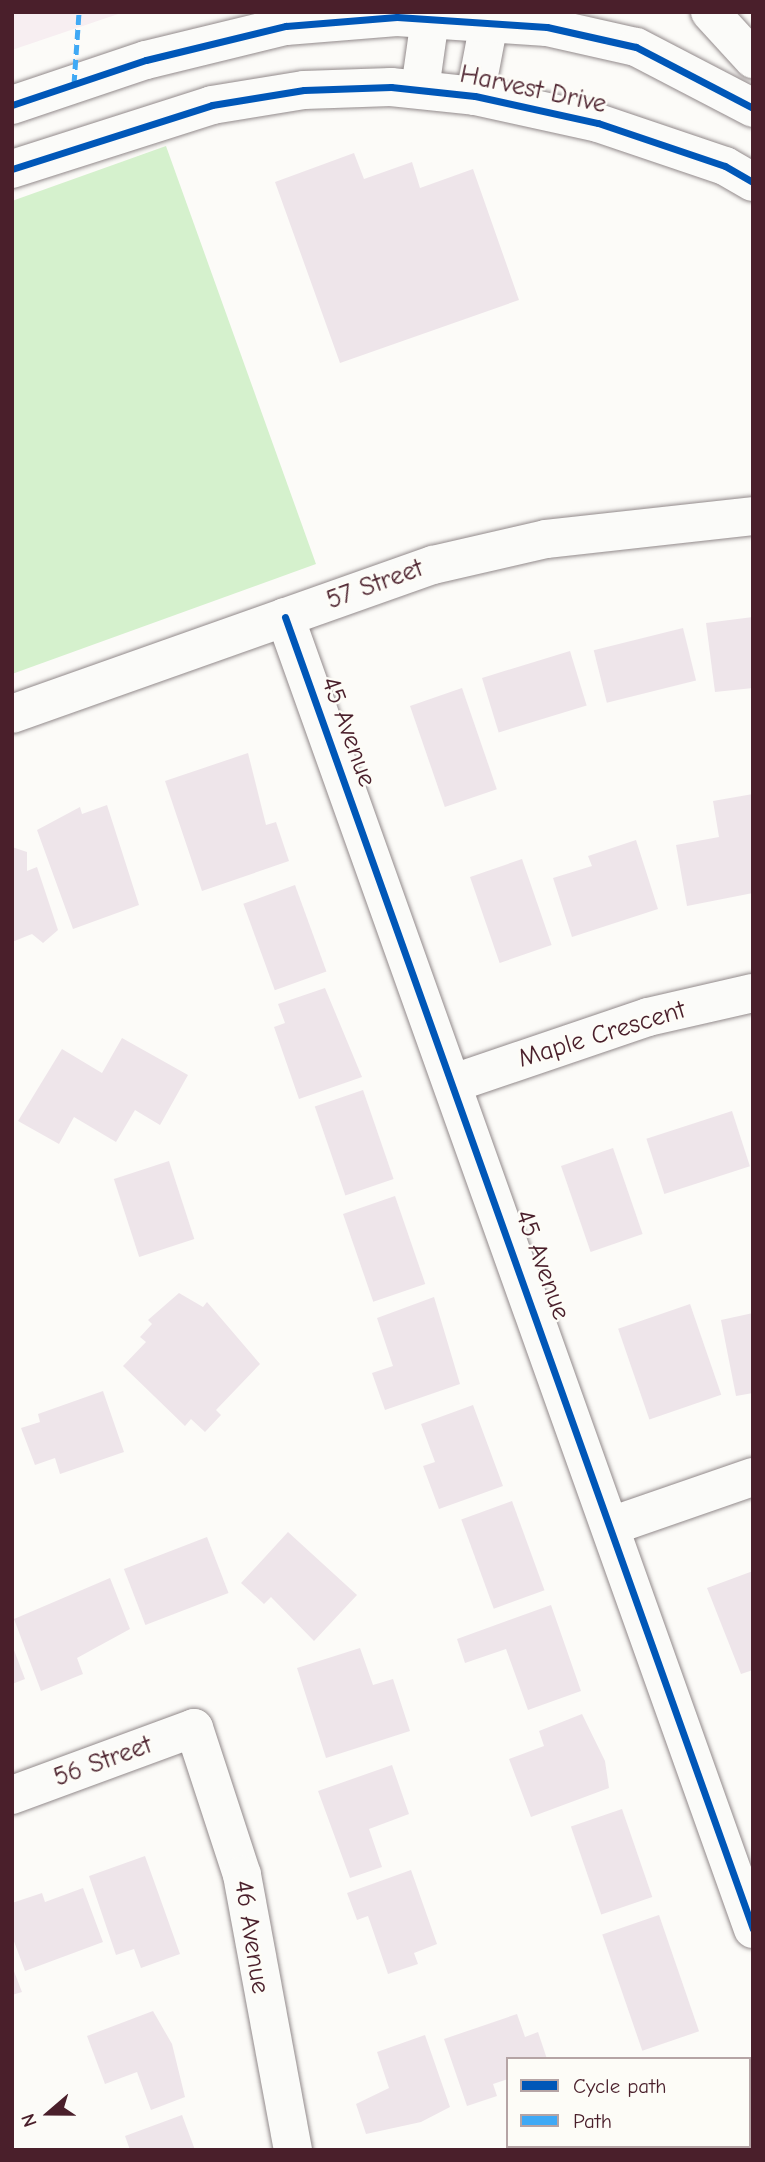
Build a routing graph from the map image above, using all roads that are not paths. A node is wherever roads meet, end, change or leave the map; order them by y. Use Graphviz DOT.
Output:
graph roads {
  1 [pos="710,12"];
  2 [pos="430,15"];
  3 [pos="491,17"];
  4 [pos="753,59"];
  5 [pos="420,89"];
  6 [pos="475,96"];
  7 [pos="12,105"];
  8 [pos="753,108"];
  9 [pos="12,169"];
  10 [pos="753,182"];
  11 [pos="753,516"];
  12 [pos="285,617"];
  13 [pos="12,715"];
  14 [pos="753,993"];
  15 [pos="454,1083"];
  16 [pos="753,1477"];
  17 [pos="614,1525"];
  18 [pos="194,1728"];
  19 [pos="12,1795"];
  20 [pos="753,1929"];
  21 [pos="293,2150"];
  1 -- 4 [label="street"];
  2 -- 3 [label="street, Harvest Drive"];
  2 -- 5 [label="street"];
  2 -- 7 [label="street, Harvest Drive"];
  3 -- 6 [label="street"];
  3 -- 8 [label="street, Harvest Drive"];
  5 -- 6 [label="street, Harvest Drive"];
  5 -- 9 [label="street, Harvest Drive"];
  6 -- 10 [label="street, Harvest Drive"];
  11 -- 12 [label="street, 57 Street"];
  12 -- 13 [label="street, 57 Street"];
  12 -- 15 [label="street, 45 Avenue"];
  14 -- 15 [label="street, Maple Crescent"];
  15 -- 17 [label="street, 45 Avenue"];
  16 -- 17 [label="street"];
  17 -- 20 [label="street, 45 Avenue"];
  18 -- 19 [label="street, 56 Street"];
  18 -- 21 [label="street, 46 Avenue"];
}
